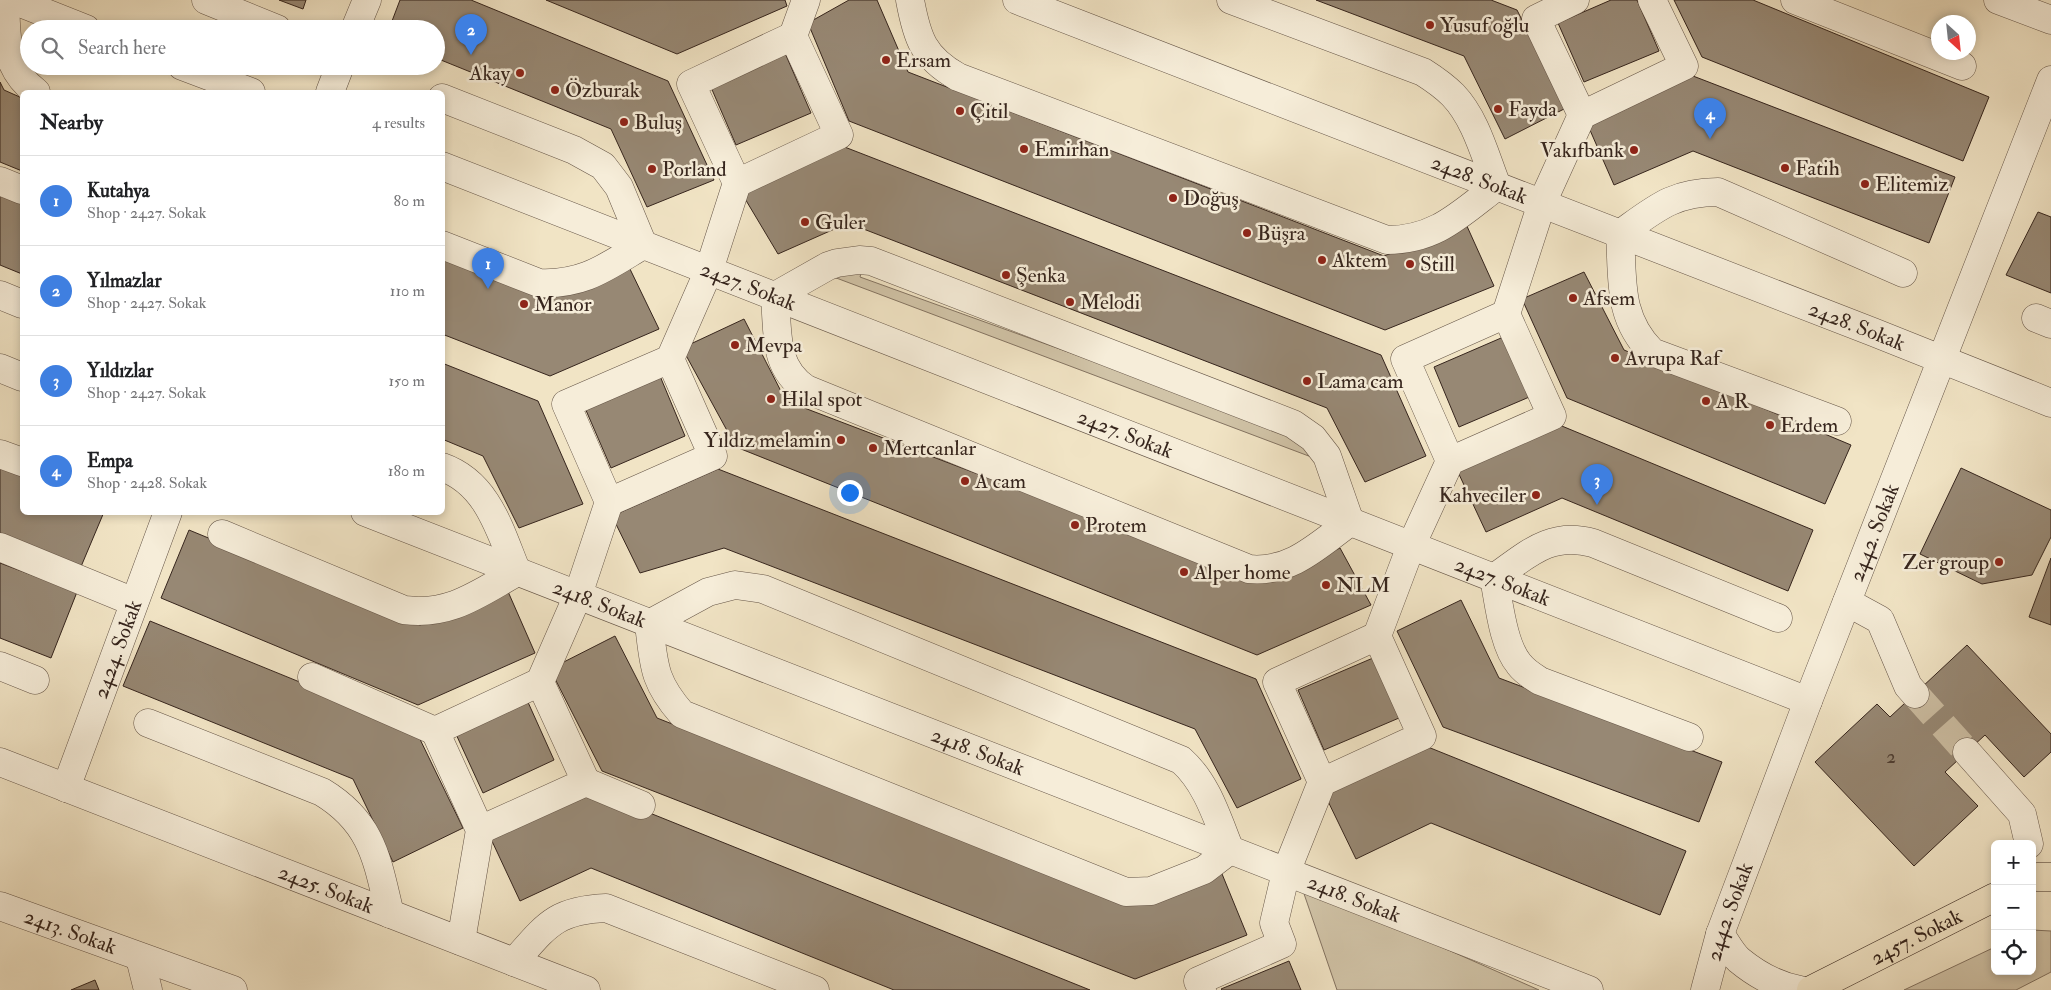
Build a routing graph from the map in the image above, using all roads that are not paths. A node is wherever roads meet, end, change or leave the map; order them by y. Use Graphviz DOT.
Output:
graph roads {
  1 [pos="5,0"];
  2 [pos="13,0"];
  3 [pos="206,0"];
  4 [pos="367,0"];
  5 [pos="806,0"];
  6 [pos="910,0"];
  7 [pos="1017,0"];
  8 [pos="1231,0"];
  9 [pos="1576,0"];
  10 [pos="1652,0"];
  11 [pos="1795,0"];
  12 [pos="1998,0"];
  13 [pos="63,20"];
  14 [pos="255,20"];
  15 [pos="359,20"];
  16 [pos="2051,20"];
  17 [pos="793,36"];
  18 [pos="1962,66"];
  19 [pos="206,75"];
  20 [pos="337,75"];
  21 [pos="2051,80"];
  22 [pos="34,90"];
  23 [pos="246,90"];
  24 [pos="331,90"];
  25 [pos="445,99"];
  26 [pos="1582,115"];
  27 [pos="445,167"];
  28 [pos="0,181"];
  29 [pos="737,183"];
  30 [pos="1496,186"];
  31 [pos="20,189"];
  32 [pos="1542,203"];
  33 [pos="1620,234"];
  34 [pos="643,245"];
  35 [pos="445,246"];
  36 [pos="709,270"];
  37 [pos="1904,273"];
  38 [pos="0,295"];
  39 [pos="775,296"];
  40 [pos="20,303"];
  41 [pos="1506,314"];
  42 [pos="670,359"];
  43 [pos="1942,359"];
  44 [pos="0,368"];
  45 [pos="20,376"];
  46 [pos="2051,403"];
  47 [pos="1837,421"];
  48 [pos="0,454"];
  49 [pos="1450,460"];
  50 [pos="20,461"];
  51 [pos="445,468"];
  52 [pos="609,502"];
  53 [pos="167,515"];
  54 [pos="373,515"];
  55 [pos="1350,522"];
  56 [pos="222,534"];
  57 [pos="1411,546"];
  58 [pos="0,547"];
  59 [pos="517,572"];
  60 [pos="1494,578"];
  61 [pos="578,595"];
  62 [pos="134,602"];
  63 [pos="1847,602"];
  64 [pos="1778,618"];
  65 [pos="649,624"];
  66 [pos="1377,636"];
  67 [pos="0,666"];
  68 [pos="312,677"];
  69 [pos="35,680"];
  70 [pos="540,682"];
  71 [pos="1915,694"];
  72 [pos="1808,701"];
  73 [pos="148,723"];
  74 [pos="435,731"];
  75 [pos="1690,737"];
  76 [pos="1967,752"];
  77 [pos="0,762"];
  78 [pos="586,782"];
  79 [pos="1322,782"];
  80 [pos="66,788"];
  81 [pos="641,805"];
  82 [pos="480,830"];
  83 [pos="2028,840"];
  84 [pos="1230,850"];
  85 [pos="1286,872"];
  86 [pos="1991,899"];
  87 [pos="0,906"];
  88 [pos="390,914"];
  89 [pos="1720,934"];
  90 [pos="461,941"];
  91 [pos="140,958"];
  92 [pos="514,962"];
  93 [pos="148,990"];
  94 [pos="233,990"];
  95 [pos="586,990"];
  96 [pos="815,990"];
  97 [pos="1202,990"];
  98 [pos="1589,990"];
  99 [pos="1705,990"];
  100 [pos="1800,990"];
  101 [pos="1811,990"];
  1 -- 22 [label="street"];
  2 -- 13 [label="street"];
  3 -- 14 [label="street"];
  4 -- 15 [label="street"];
  5 -- 17 [label="street"];
  6 -- 30 [label="street"];
  7 -- 30 [label="street, 2428. Sokak"];
  8 -- 30 [label="street"];
  9 -- 26 [label="street"];
  10 -- 26 [label="street"];
  11 -- 18 [label="street"];
  12 -- 16 [label="street"];
  17 -- 29 [label="street"];
  17 -- 29 [label="street"];
  19 -- 23 [label="street"];
  20 -- 24 [label="street"];
  21 -- 43 [label="street, 2442. Sokak"];
  25 -- 34 [label="street"];
  26 -- 32 [label="street"];
  27 -- 34 [label="street, 2427. Sokak"];
  28 -- 31 [label="street"];
  29 -- 36 [label="street"];
  30 -- 32 [label="street, 2428. Sokak"];
  32 -- 33 [label="street, 2428. Sokak"];
  32 -- 41 [label="street"];
  33 -- 37 [label="street"];
  33 -- 43 [label="street, 2428. Sokak"];
  33 -- 47 [label="street"];
  34 -- 35 [label="street"];
  34 -- 36 [label="street, 2427. Sokak"];
  36 -- 39 [label="street, 2427. Sokak"];
  36 -- 42 [label="street"];
  38 -- 40 [label="street"];
  39 -- 55 [label="street, 2427. Sokak"];
  39 -- 55 [label="street"];
  39 -- 55 [label="street"];
  41 -- 49 [label="street"];
  41 -- 49 [label="street"];
  42 -- 52 [label="street"];
  42 -- 52 [label="street"];
  43 -- 46 [label="street, 2428. Sokak"];
  43 -- 63 [label="street, 2442. Sokak"];
  44 -- 45 [label="street"];
  48 -- 50 [label="street"];
  49 -- 57 [label="street"];
  51 -- 59 [label="street"];
  52 -- 61 [label="street"];
  53 -- 62 [label="street, 2424. Sokak"];
  54 -- 59 [label="street, 2418. Sokak"];
  55 -- 57 [label="street, 2427. Sokak"];
  56 -- 59 [label="street"];
  57 -- 60 [label="street, 2427. Sokak"];
  57 -- 66 [label="street"];
  58 -- 62 [label="street"];
  59 -- 61 [label="street, 2418. Sokak"];
  60 -- 64 [label="street"];
  60 -- 72 [label="street, 2427. Sokak"];
  60 -- 75 [label="street"];
  61 -- 65 [label="street, 2418. Sokak"];
  61 -- 70 [label="street"];
  62 -- 80 [label="street, 2424. Sokak"];
  63 -- 71 [label="street"];
  63 -- 72 [label="street, 2442. Sokak"];
  65 -- 84 [label="street, 2418. Sokak"];
  65 -- 84 [label="street"];
  65 -- 84 [label="street"];
  66 -- 79 [label="street"];
  66 -- 79 [label="street"];
  67 -- 69 [label="street"];
  68 -- 74 [label="street"];
  70 -- 74 [label="street"];
  70 -- 78 [label="street"];
  72 -- 89 [label="street, 2442. Sokak"];
  73 -- 88 [label="street"];
  74 -- 82 [label="street"];
  76 -- 83 [label="street"];
  77 -- 80 [label="street, 2425. Sokak"];
  78 -- 81 [label="street"];
  78 -- 82 [label="street"];
  79 -- 85 [label="street"];
  80 -- 88 [label="street, 2425. Sokak"];
  82 -- 90 [label="street"];
  84 -- 85 [label="street, 2418. Sokak"];
  85 -- 97 [label="street"];
  85 -- 98 [label="street, 2418. Sokak"];
  86 -- 101 [label="main road, 2457. Sokak"];
  87 -- 91 [label="street, 2413. Sokak"];
  88 -- 90 [label="street, 2425. Sokak"];
  89 -- 99 [label="street, 2442. Sokak"];
  89 -- 100 [label="street"];
  90 -- 92 [label="street, 2425. Sokak"];
  91 -- 93 [label="street"];
  91 -- 94 [label="street, 2413. Sokak"];
  92 -- 95 [label="street, 2425. Sokak"];
  92 -- 96 [label="street"];
}
